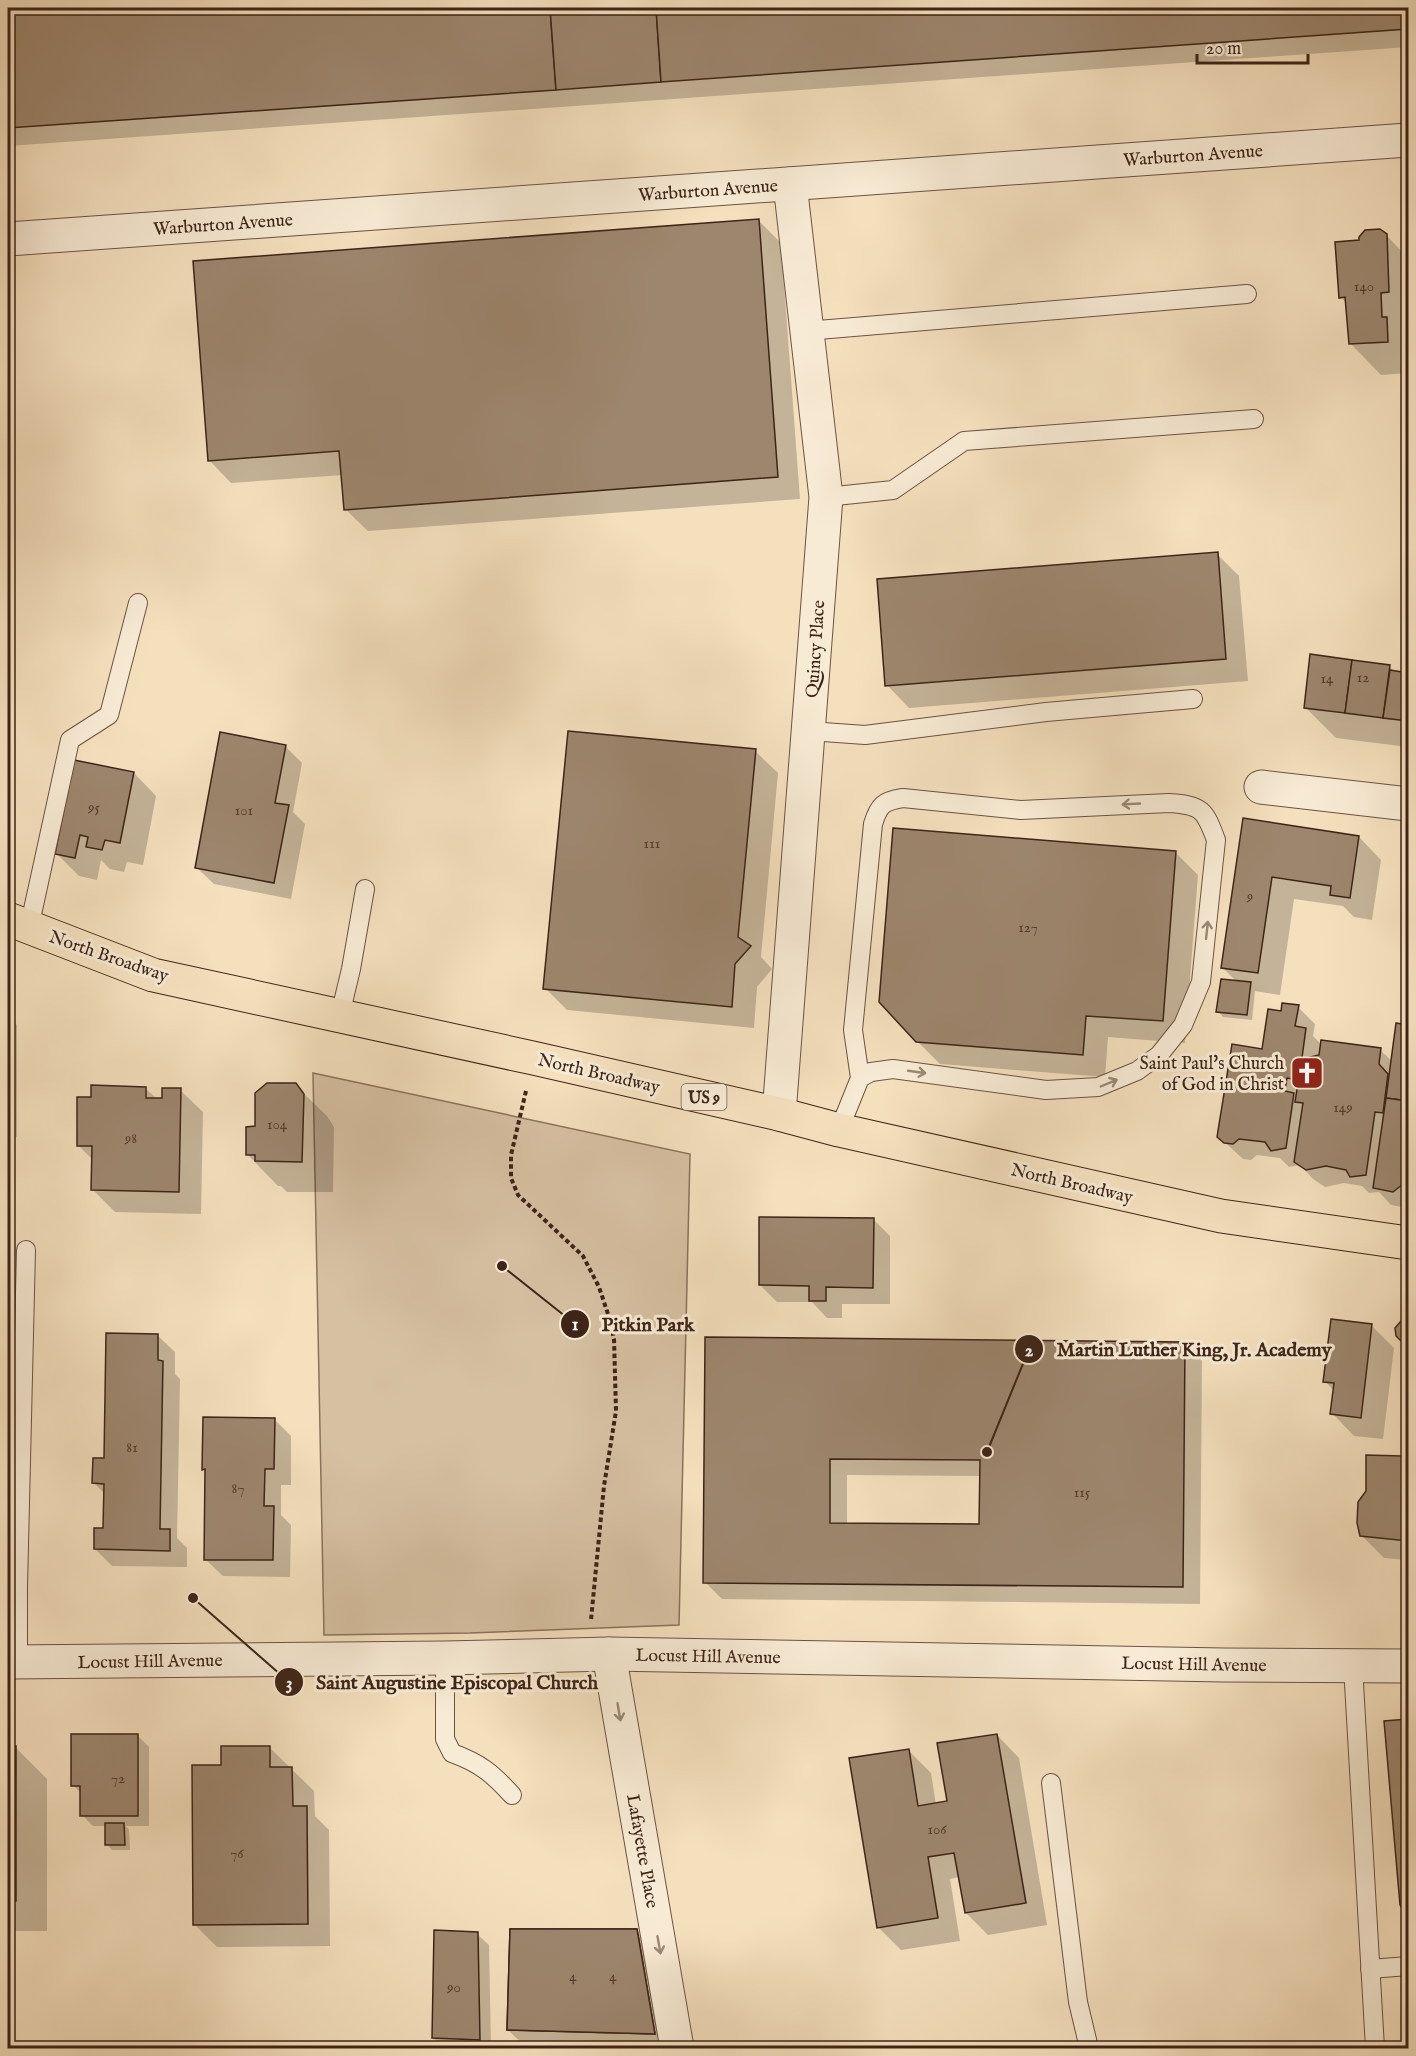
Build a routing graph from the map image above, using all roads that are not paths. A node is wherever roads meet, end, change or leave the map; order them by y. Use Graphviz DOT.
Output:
graph roads {
  1 [pos="1408,140"];
  2 [pos="790,184"];
  3 [pos="8,239"];
  4 [pos="1247,294"];
  5 [pos="806,331"];
  6 [pos="1254,419"];
  7 [pos="826,497"];
  8 [pos="138,603"];
  9 [pos="1193,699"];
  10 [pos="808,731"];
  11 [pos="1261,787"];
  12 [pos="1408,804"];
  13 [pos="365,889"];
  14 [pos="18,923"];
  15 [pos="340,1015"];
  16 [pos="860,1078"];
  17 [pos="779,1114"];
  18 [pos="839,1130"];
  19 [pos="1408,1243"];
  20 [pos="26,1250"];
  21 [pos="599,1654"];
  22 [pos="445,1658"];
  23 [pos="13,1662"];
  24 [pos="1353,1666"];
  25 [pos="1408,1666"];
  26 [pos="1051,1783"];
  27 [pos="512,1795"];
  28 [pos="1408,1966"];
  29 [pos="1370,1969"];
  30 [pos="677,2049"];
  31 [pos="1089,2049"];
  32 [pos="1375,2049"];
  1 -- 2 [label="street, Warburton Avenue"];
  2 -- 3 [label="street, Warburton Avenue"];
  2 -- 5 [label="street, Quincy Place"];
  4 -- 5 [label="lane"];
  5 -- 7 [label="street, Quincy Place"];
  6 -- 7 [label="lane"];
  7 -- 10 [label="street, Quincy Place"];
  8 -- 14 [label="lane"];
  9 -- 10 [label="lane"];
  10 -- 17 [label="street, Quincy Place"];
  11 -- 12 [label="street"];
  13 -- 15 [label="lane"];
  14 -- 15 [label="main road, North Broadway / US 9"];
  15 -- 17 [label="main road, North Broadway / US 9"];
  16 -- 16 [label="lane, one-way"];
  16 -- 18 [label="lane"];
  17 -- 18 [label="main road, North Broadway / US 9"];
  18 -- 19 [label="main road, North Broadway / US 9"];
  20 -- 23 [label="lane"];
  21 -- 22 [label="street, Locust Hill Avenue"];
  21 -- 24 [label="street, Locust Hill Avenue"];
  21 -- 30 [label="street, Lafayette Place, one-way"];
  22 -- 23 [label="street, Locust Hill Avenue"];
  22 -- 27 [label="lane"];
  24 -- 25 [label="street, Locust Hill Avenue"];
  24 -- 29 [label="lane"];
  26 -- 31 [label="lane"];
  28 -- 29 [label="lane"];
  29 -- 32 [label="lane"];
}
